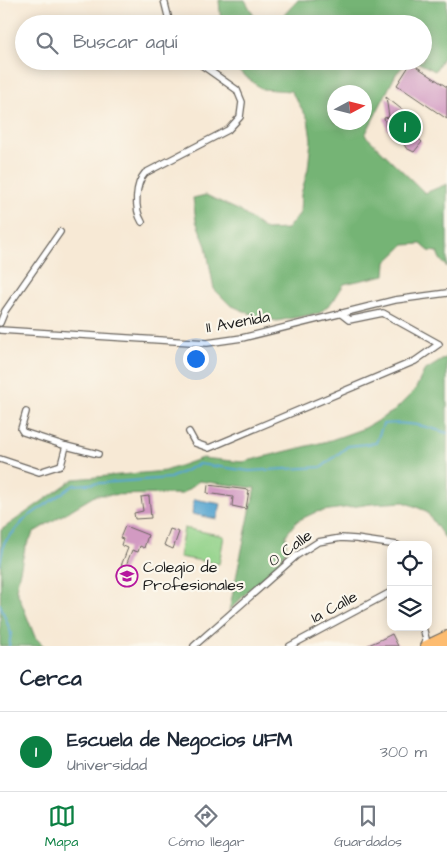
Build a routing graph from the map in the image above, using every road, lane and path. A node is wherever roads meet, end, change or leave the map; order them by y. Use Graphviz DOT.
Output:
graph roads {
  1 [pos="164,0"];
  2 [pos="168,15"];
  3 [pos="209,70"];
  4 [pos="142,222"];
  5 [pos="60,232"];
  6 [pos="447,293"];
  7 [pos="340,313"];
  8 [pos="0,323"];
  9 [pos="0,330"];
  10 [pos="26,412"];
  11 [pos="189,432"];
  12 [pos="66,446"];
  13 [pos="98,454"];
  14 [pos="0,459"];
  15 [pos="387,543"];
  16 [pos="387,594"];
  17 [pos="425,631"];
  18 [pos="447,636"];
  19 [pos="430,644"];
  20 [pos="447,644"];
  21 [pos="194,646"];
  22 [pos="290,646"];
  1 -- 2 [label="street"];
  3 -- 4 [label="street"];
  5 -- 8 [label="street"];
  6 -- 7 [label="street, 11 Avenida"];
  7 -- 9 [label="street, 11 Avenida"];
  7 -- 11 [label="street"];
  10 -- 12 [label="street"];
  12 -- 13 [label="street"];
  12 -- 14 [label="street"];
  15 -- 21 [label="street, 0 Calle"];
  16 -- 22 [label="street, 1a Calle"];
  17 -- 19 [label="street"];
  18 -- 19 [label="main road"];
  19 -- 20 [label="main road"];
}
